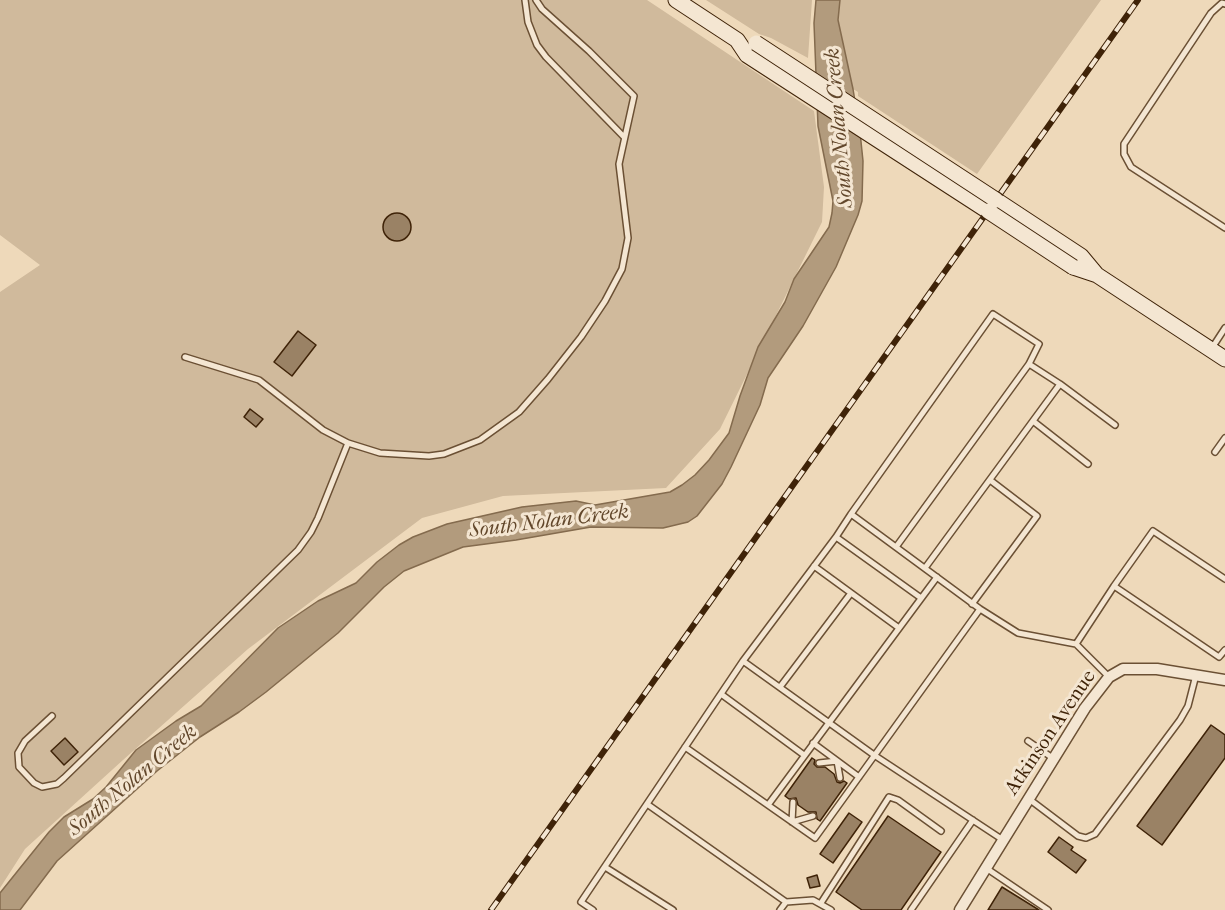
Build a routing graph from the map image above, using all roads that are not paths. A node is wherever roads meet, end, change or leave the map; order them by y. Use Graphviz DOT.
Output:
graph roads {
  1 [pos="525,0"];
  2 [pos="536,0"];
  3 [pos="676,0"];
  4 [pos="1225,4"];
  5 [pos="624,137"];
  6 [pos="1225,228"];
  7 [pos="1225,328"];
  8 [pos="1211,350"];
  9 [pos="185,357"];
  10 [pos="1225,359"];
  11 [pos="1029,364"];
  12 [pos="1060,384"];
  13 [pos="1033,421"];
  14 [pos="1115,425"];
  15 [pos="1225,438"];
  16 [pos="348,443"];
  17 [pos="1215,452"];
  18 [pos="1088,464"];
  19 [pos="990,480"];
  20 [pos="852,514"];
  21 [pos="836,537"];
  22 [pos="896,547"];
  23 [pos="814,566"];
  24 [pos="925,568"];
  25 [pos="937,577"];
  26 [pos="1225,579"];
  27 [pos="1114,586"];
  28 [pos="851,593"];
  29 [pos="921,598"];
  30 [pos="972,604"];
  31 [pos="980,609"];
  32 [pos="899,628"];
  33 [pos="1076,644"];
  34 [pos="1225,650"];
  35 [pos="743,661"];
  36 [pos="1196,675"];
  37 [pos="1108,677"];
  38 [pos="1225,680"];
  39 [pos="780,687"];
  40 [pos="721,694"];
  41 [pos="52,716"];
  42 [pos="829,722"];
  43 [pos="1028,741"];
  44 [pos="813,743"];
  45 [pos="685,747"];
  46 [pos="804,755"];
  47 [pos="874,755"];
  48 [pos="1054,759"];
  49 [pos="837,761"];
  50 [pos="819,763"];
  51 [pos="859,777"];
  52 [pos="840,778"];
  53 [pos="1029,799"];
  54 [pos="793,802"];
  55 [pos="647,804"];
  56 [pos="768,805"];
  57 [pos="813,816"];
  58 [pos="973,820"];
  59 [pos="792,822"];
  60 [pos="941,831"];
  61 [pos="1003,840"];
  62 [pos="605,867"];
  63 [pos="986,868"];
  64 [pos="786,902"];
  65 [pos="821,903"];
  66 [pos="593,910"];
  67 [pos="672,910"];
  68 [pos="780,910"];
  69 [pos="831,910"];
  70 [pos="911,910"];
  71 [pos="960,910"];
  72 [pos="1048,910"];
  1 -- 5 [label="lane"];
  2 -- 5 [label="lane"];
  3 -- 8 [label="main road, bridge"];
  4 -- 6 [label="lane"];
  5 -- 16 [label="lane"];
  7 -- 8 [label="lane"];
  8 -- 10 [label="main road"];
  9 -- 16 [label="lane"];
  11 -- 12 [label="lane"];
  11 -- 20 [label="lane"];
  11 -- 22 [label="lane"];
  12 -- 13 [label="lane"];
  12 -- 14 [label="lane"];
  13 -- 18 [label="lane"];
  13 -- 19 [label="lane"];
  15 -- 17 [label="lane"];
  16 -- 41 [label="lane"];
  19 -- 24 [label="lane"];
  19 -- 30 [label="lane"];
  20 -- 21 [label="lane"];
  20 -- 22 [label="lane"];
  21 -- 23 [label="lane"];
  21 -- 29 [label="lane"];
  22 -- 24 [label="lane"];
  23 -- 28 [label="lane"];
  23 -- 35 [label="lane"];
  24 -- 25 [label="lane"];
  25 -- 29 [label="lane"];
  25 -- 30 [label="lane"];
  26 -- 27 [label="lane"];
  27 -- 33 [label="lane"];
  27 -- 34 [label="lane"];
  28 -- 32 [label="lane"];
  28 -- 39 [label="lane"];
  29 -- 32 [label="lane"];
  30 -- 31 [label="lane"];
  31 -- 33 [label="lane"];
  31 -- 47 [label="lane"];
  32 -- 42 [label="lane"];
  33 -- 37 [label="lane"];
  35 -- 39 [label="lane"];
  35 -- 40 [label="lane"];
  36 -- 37 [label="street, Atkinson Avenue"];
  36 -- 38 [label="street, Atkinson Avenue"];
  36 -- 53 [label="lane"];
  37 -- 48 [label="street, Atkinson Avenue"];
  39 -- 42 [label="lane"];
  40 -- 45 [label="lane"];
  40 -- 46 [label="lane"];
  42 -- 44 [label="lane"];
  42 -- 47 [label="lane"];
  43 -- 48 [label="lane"];
  44 -- 46 [label="lane"];
  44 -- 49 [label="lane"];
  45 -- 55 [label="lane"];
  45 -- 56 [label="lane"];
  46 -- 56 [label="lane"];
  47 -- 51 [label="lane"];
  47 -- 58 [label="lane"];
  48 -- 53 [label="street, Atkinson Avenue"];
  49 -- 50 [label="lane"];
  49 -- 51 [label="lane"];
  49 -- 52 [label="lane"];
  51 -- 59 [label="lane"];
  53 -- 61 [label="street, Atkinson Avenue"];
  54 -- 59 [label="lane"];
  55 -- 62 [label="lane"];
  55 -- 64 [label="lane"];
  56 -- 59 [label="lane"];
  57 -- 59 [label="lane"];
  58 -- 61 [label="lane"];
  58 -- 70 [label="lane"];
  60 -- 65 [label="lane"];
  61 -- 63 [label="street, Atkinson Avenue"];
  62 -- 66 [label="lane"];
  62 -- 67 [label="lane"];
  63 -- 71 [label="street, Atkinson Avenue"];
  63 -- 72 [label="lane"];
  64 -- 65 [label="lane"];
  64 -- 68 [label="lane"];
  65 -- 69 [label="lane"];
}
